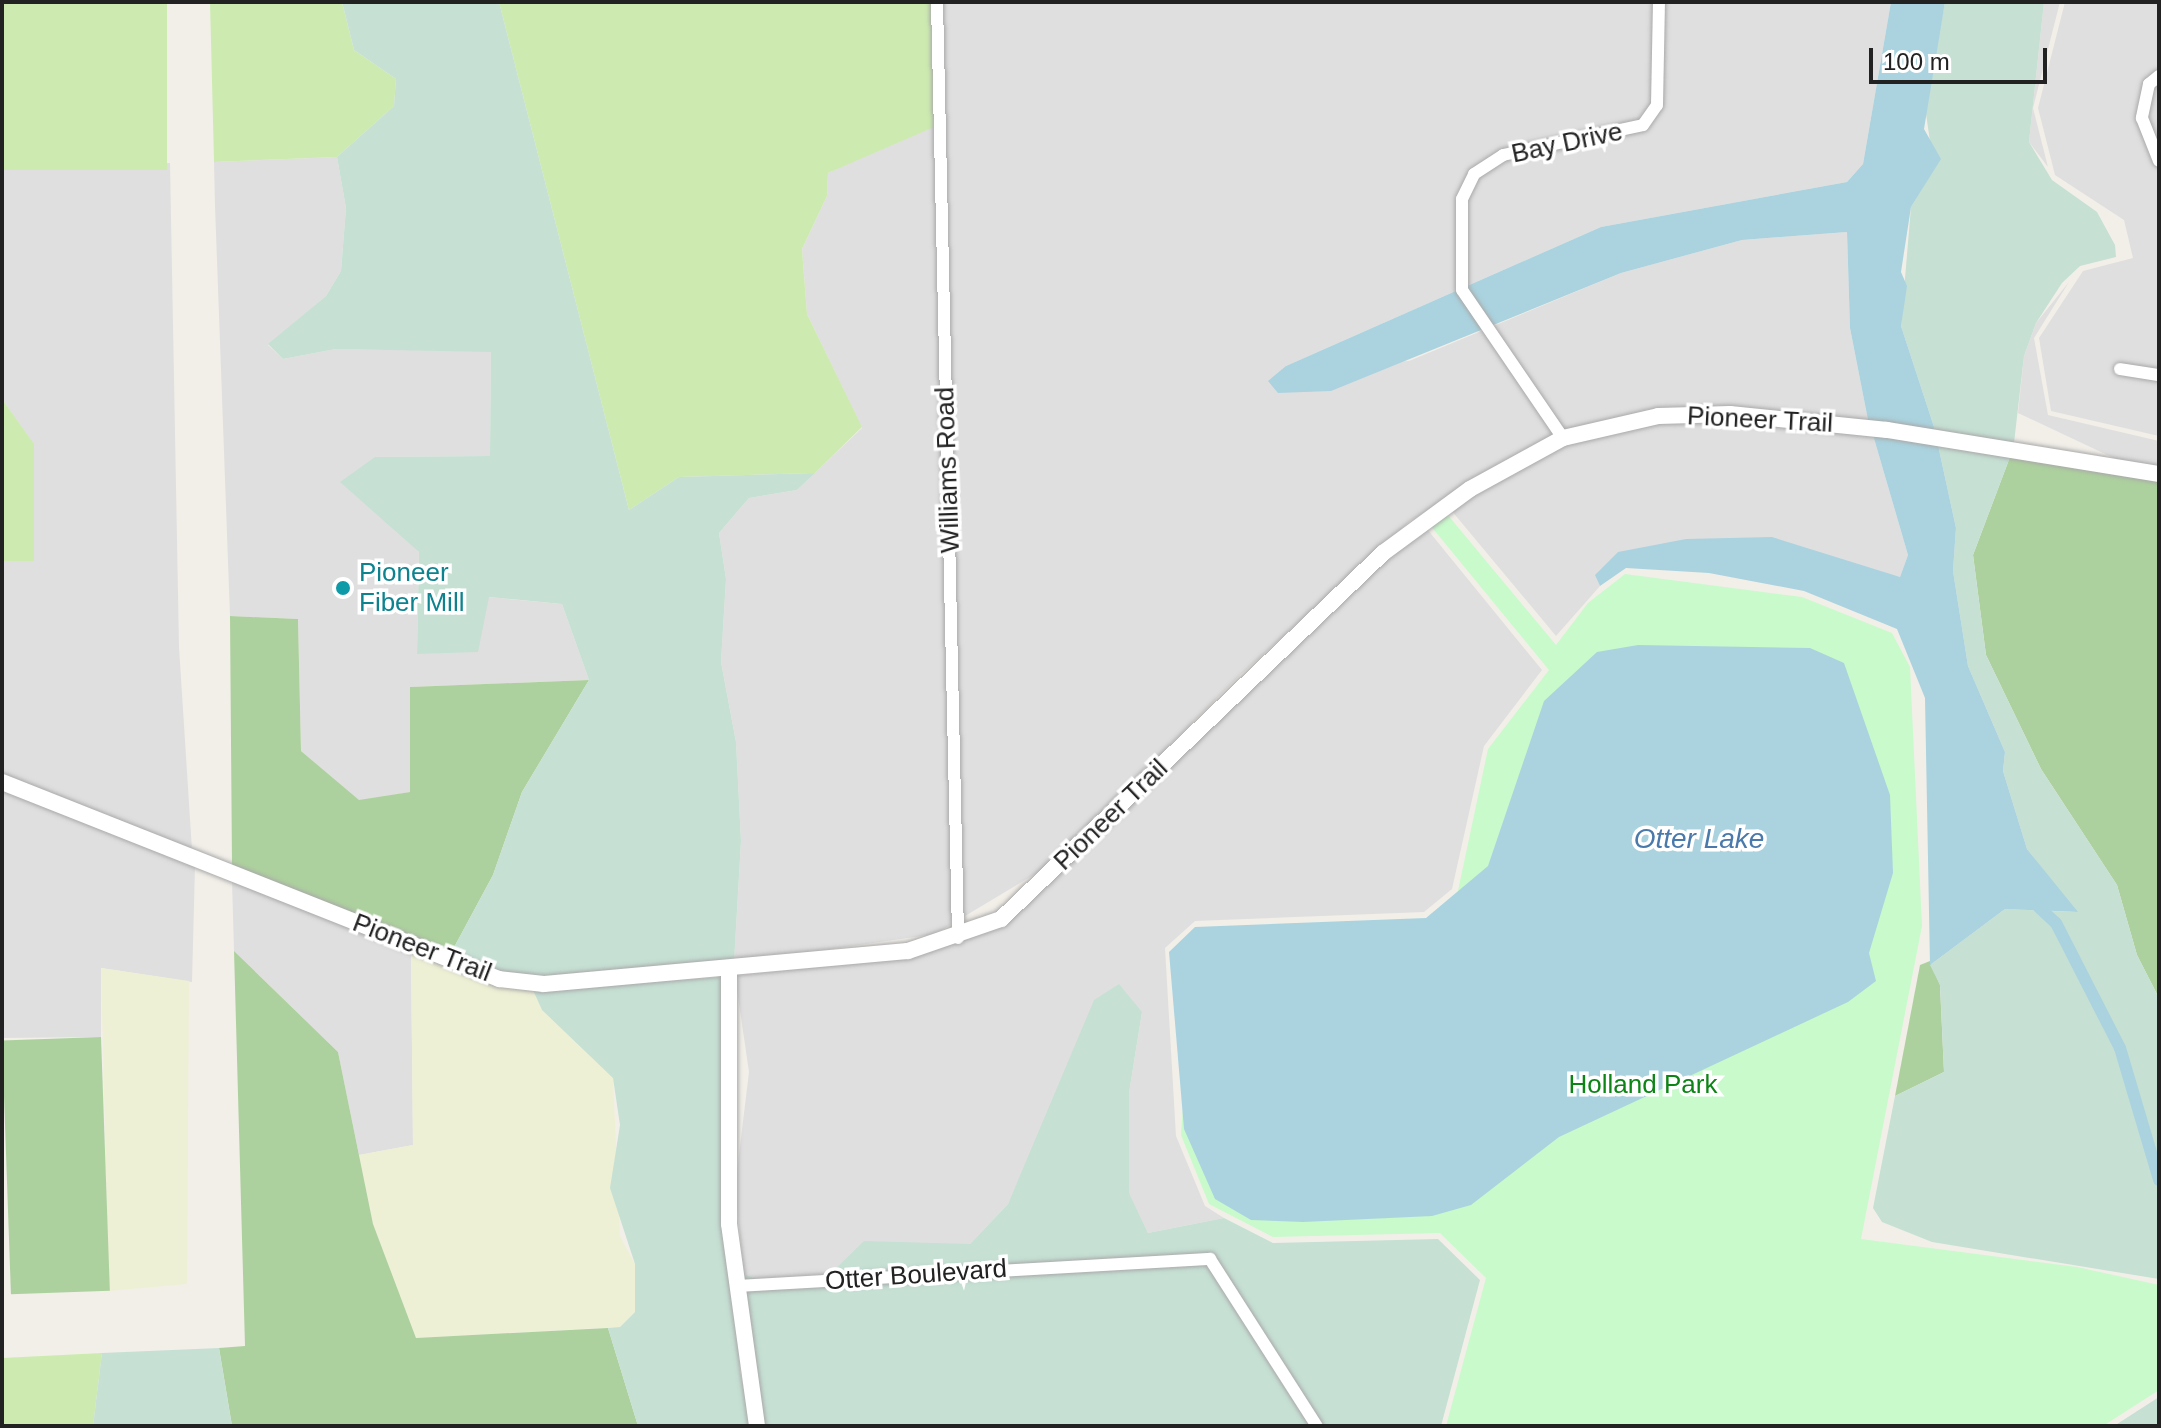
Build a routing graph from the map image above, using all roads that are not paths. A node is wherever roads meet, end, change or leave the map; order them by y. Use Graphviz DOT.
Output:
graph roads {
  1 [pos="937,2"];
  2 [pos="1659,2"];
  3 [pos="2159,76"];
  4 [pos="2159,161"];
  5 [pos="2120,369"];
  6 [pos="2159,375"];
  7 [pos="1563,438"];
  8 [pos="2159,474"];
  9 [pos="2,782"];
  10 [pos="958,938"];
  11 [pos="729,970"];
  12 [pos="739,1286"];
  13 [pos="757,1426"];
  14 [pos="1317,1426"];
  1 -- 10 [label="street, Williams Road"];
  2 -- 7 [label="street, Bay Drive"];
  3 -- 4 [label="street"];
  5 -- 6 [label="street"];
  7 -- 8 [label="street, Pioneer Trail"];
  7 -- 10 [label="street, Pioneer Trail"];
  9 -- 11 [label="street, Pioneer Trail"];
  10 -- 11 [label="street, Pioneer Trail"];
  11 -- 12 [label="street"];
  12 -- 13 [label="street"];
  12 -- 14 [label="street, Otter Boulevard"];
}
